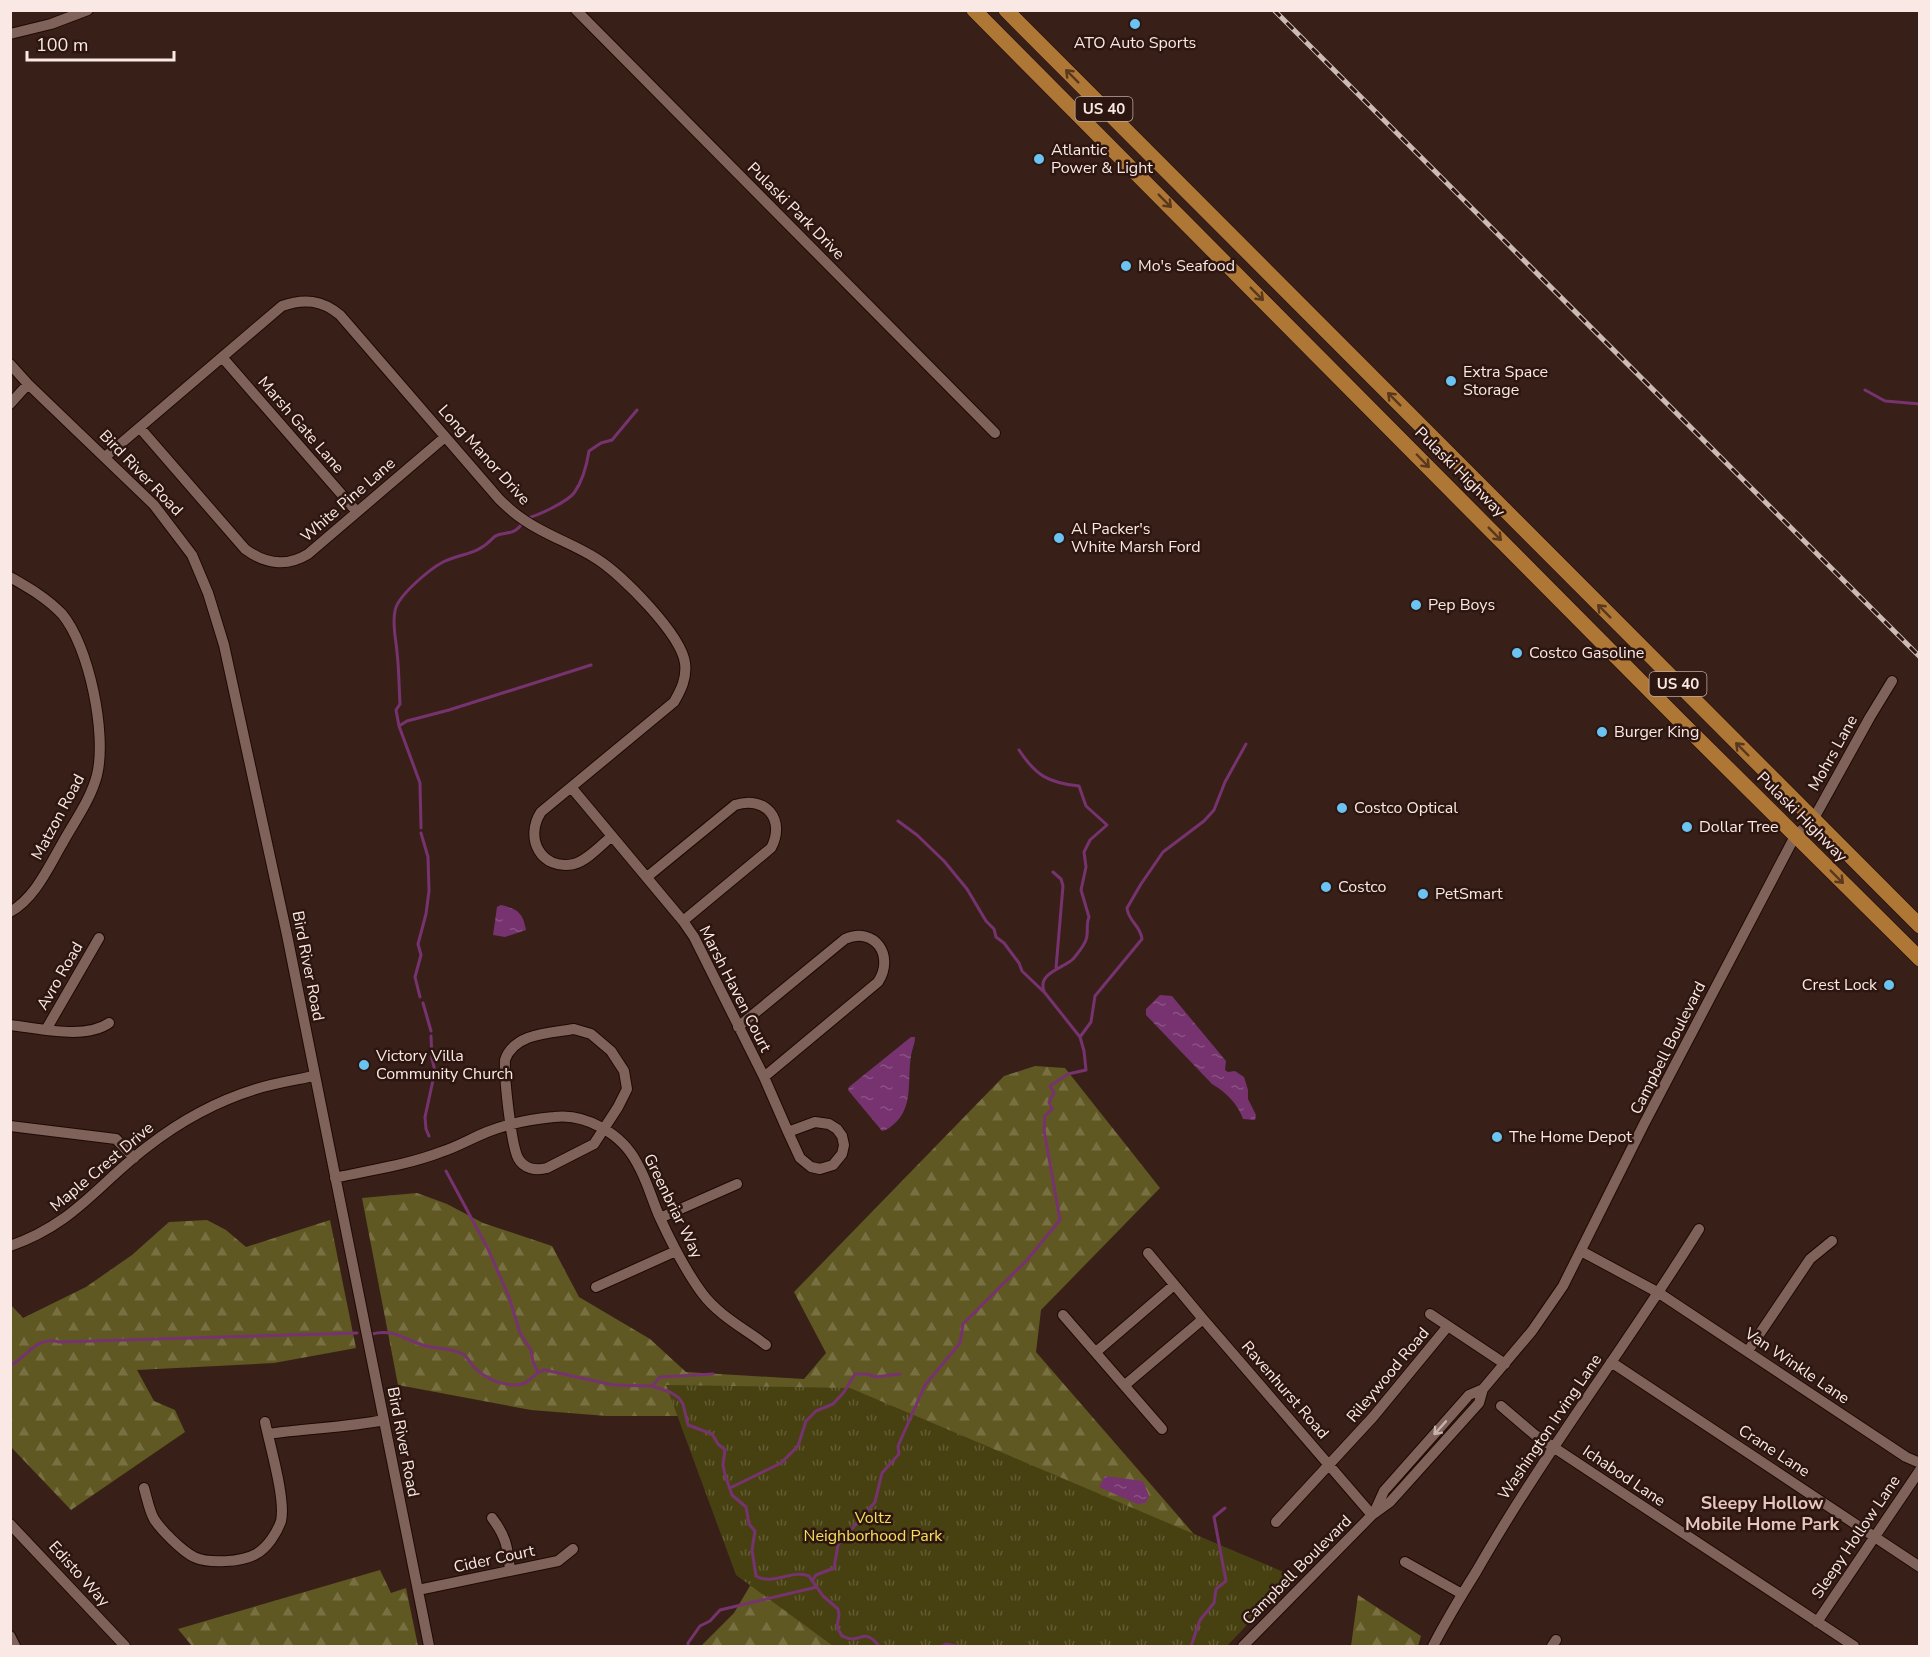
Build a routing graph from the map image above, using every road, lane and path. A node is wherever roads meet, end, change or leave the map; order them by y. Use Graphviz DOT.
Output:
graph roads {
  1 [pos="88,10"];
  2 [pos="576,10"];
  3 [pos="974,10"];
  4 [pos="1006,10"];
  5 [pos="10,34"];
  6 [pos="222,357"];
  7 [pos="10,364"];
  8 [pos="28,384"];
  9 [pos="10,404"];
  10 [pos="140,428"];
  11 [pos="995,433"];
  12 [pos="445,437"];
  13 [pos="105,458"];
  14 [pos="357,512"];
  15 [pos="10,577"];
  16 [pos="1892,681"];
  17 [pos="572,787"];
  18 [pos="1813,820"];
  19 [pos="612,836"];
  20 [pos="1795,836"];
  21 [pos="647,877"];
  22 [pos="10,912"];
  23 [pos="683,921"];
  24 [pos="1920,926"];
  25 [pos="99,938"];
  26 [pos="1920,959"];
  27 [pos="109,1023"];
  28 [pos="10,1024"];
  29 [pos="738,1027"];
  30 [pos="47,1028"];
  31 [pos="314,1076"];
  32 [pos="764,1077"];
  33 [pos="512,1125"];
  34 [pos="10,1126"];
  35 [pos="604,1130"];
  36 [pos="788,1132"];
  37 [pos="134,1158"];
  38 [pos="335,1178"];
  39 [pos="737,1184"];
  40 [pos="660,1218"];
  41 [pos="1699,1229"];
  42 [pos="1832,1241"];
  43 [pos="10,1246"];
  44 [pos="676,1251"];
  45 [pos="1581,1251"];
  46 [pos="1149,1252"];
  47 [pos="1174,1285"];
  48 [pos="596,1287"];
  49 [pos="1659,1293"];
  50 [pos="1430,1314"];
  51 [pos="1063,1315"];
  52 [pos="1203,1319"];
  53 [pos="1448,1326"];
  54 [pos="766,1345"];
  55 [pos="1748,1351"];
  56 [pos="1095,1352"];
  57 [pos="1611,1362"];
  58 [pos="1505,1364"];
  59 [pos="1125,1386"];
  60 [pos="1501,1406"];
  61 [pos="384,1420"];
  62 [pos="265,1422"];
  63 [pos="1162,1430"];
  64 [pos="268,1434"];
  65 [pos="1553,1447"];
  66 [pos="1920,1464"];
  67 [pos="1330,1466"];
  68 [pos="1920,1470"];
  69 [pos="144,1488"];
  70 [pos="1372,1515"];
  71 [pos="492,1518"];
  72 [pos="1276,1522"];
  73 [pos="10,1524"];
  74 [pos="1875,1536"];
  75 [pos="573,1549"];
  76 [pos="1405,1562"];
  77 [pos="1920,1567"];
  78 [pos="510,1571"];
  79 [pos="418,1590"];
  80 [pos="1462,1594"];
  81 [pos="1817,1622"];
  82 [pos="10,1636"];
  83 [pos="15,1647"];
  84 [pos="124,1647"];
  85 [pos="429,1647"];
  86 [pos="1243,1647"];
  87 [pos="1433,1647"];
  88 [pos="1854,1647"];
  1 -- 5 [label="street"];
  2 -- 11 [label="street, Pulaski Park Drive"];
  3 -- 20 [label="highway, Pulaski Highway / US 40, one-way"];
  18 -- 4 [label="highway, Pulaski Highway / US 40, one-way"];
  6 -- 10 [label="street, Long Manor Drive"];
  6 -- 12 [label="street, Long Manor Drive"];
  6 -- 14 [label="street, Marsh Gate Lane"];
  7 -- 8 [label="street, Bird River Road"];
  8 -- 9 [label="street"];
  8 -- 13 [label="street, Bird River Road"];
  10 -- 13 [label="street, Long Manor Drive"];
  10 -- 14 [label="street, White Pine Lane"];
  12 -- 14 [label="street, White Pine Lane"];
  12 -- 17 [label="street, Long Manor Drive"];
  13 -- 31 [label="street, Bird River Road"];
  15 -- 22 [label="street, Matzon Road"];
  16 -- 18 [label="street, Mohrs Lane"];
  17 -- 19 [label="street, Marsh Haven Court"];
  17 -- 19 [label="street, Long Manor Drive"];
  18 -- 20 [label="street, Mohrs Lane"];
  18 -- 24 [label="highway, Pulaski Highway / US 40"];
  19 -- 21 [label="street, Marsh Haven Court"];
  20 -- 26 [label="highway, Pulaski Highway / US 40, one-way"];
  20 -- 45 [label="street, Campbell Boulevard"];
  21 -- 23 [label="street, Marsh Haven Court"];
  21 -- 23 [label="street"];
  23 -- 29 [label="street, Marsh Haven Court"];
  25 -- 30 [label="street, Avro Road"];
  27 -- 30 [label="street"];
  28 -- 30 [label="street"];
  29 -- 32 [label="street, Marsh Haven Court"];
  29 -- 32 [label="street"];
  31 -- 37 [label="street, Maple Crest Drive"];
  31 -- 38 [label="street, Bird River Road"];
  32 -- 36 [label="street, Marsh Haven Court"];
  33 -- 35 [label="street, Greenbriar Way"];
  33 -- 35 [label="street"];
  33 -- 35 [label="street"];
  33 -- 38 [label="street, Greenbriar Way"];
  34 -- 37 [label="street"];
  35 -- 40 [label="street, Greenbriar Way"];
  36 -- 36 [label="street, Marsh Haven Court"];
  37 -- 43 [label="street, Maple Crest Drive"];
  38 -- 61 [label="street, Bird River Road"];
  39 -- 40 [label="street"];
  40 -- 44 [label="street, Greenbriar Way"];
  41 -- 49 [label="street, Washington Irving Lane"];
  42 -- 55 [label="street"];
  44 -- 48 [label="street"];
  44 -- 54 [label="street, Greenbriar Way"];
  45 -- 49 [label="street, Van Winkle Lane"];
  45 -- 58 [label="street, Campbell Boulevard"];
  46 -- 47 [label="street, Ravenhurst Road"];
  47 -- 52 [label="street, Ravenhurst Road"];
  47 -- 56 [label="street"];
  49 -- 55 [label="street, Van Winkle Lane"];
  49 -- 57 [label="street, Washington Irving Lane"];
  50 -- 53 [label="street, Rileywood Road"];
  51 -- 56 [label="street"];
  52 -- 59 [label="street"];
  52 -- 67 [label="street, Ravenhurst Road"];
  53 -- 58 [label="street, Rileywood Road"];
  53 -- 67 [label="street, Rileywood Road"];
  55 -- 66 [label="street, Van Winkle Lane"];
  56 -- 59 [label="street"];
  57 -- 65 [label="street, Washington Irving Lane"];
  57 -- 74 [label="street, Crane Lane"];
  58 -- 70 [label="street, Campbell Boulevard"];
  59 -- 63 [label="street"];
  60 -- 65 [label="street, Ichabod Lane"];
  61 -- 64 [label="street"];
  61 -- 79 [label="street, Bird River Road"];
  62 -- 64 [label="street"];
  64 -- 69 [label="street"];
  65 -- 80 [label="street, Washington Irving Lane"];
  65 -- 81 [label="street, Ichabod Lane"];
  67 -- 70 [label="street, Ravenhurst Road"];
  67 -- 72 [label="street, Rileywood Road"];
  68 -- 74 [label="street, Sleepy Hollow Lane"];
  70 -- 86 [label="street, Campbell Boulevard"];
  71 -- 78 [label="street"];
  73 -- 84 [label="street, Edisto Way"];
  74 -- 77 [label="street, Crane Lane"];
  74 -- 81 [label="street, Sleepy Hollow Lane"];
  75 -- 78 [label="street, Cider Court"];
  76 -- 80 [label="street"];
  78 -- 79 [label="street, Cider Court"];
  79 -- 85 [label="street, Bird River Road"];
  80 -- 87 [label="street, Washington Irving Lane"];
  81 -- 88 [label="street, Ichabod Lane"];
  82 -- 83 [label="street"];
}
